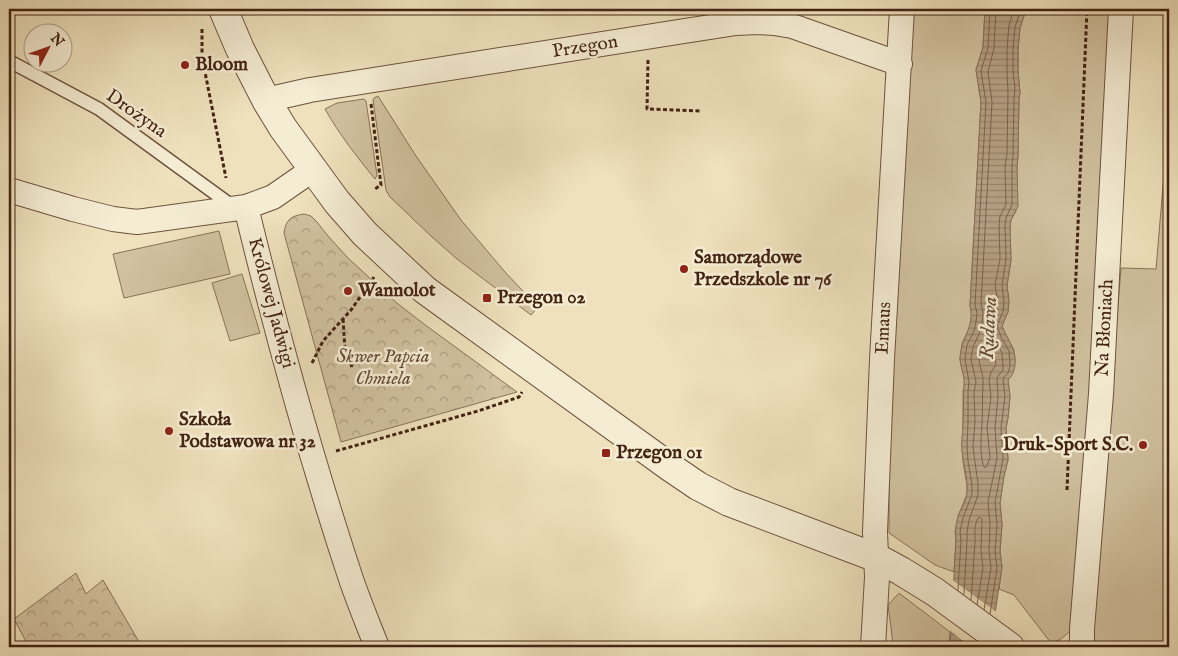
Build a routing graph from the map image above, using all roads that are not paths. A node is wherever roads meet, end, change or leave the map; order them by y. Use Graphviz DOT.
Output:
graph roads {
  1 [pos="223,9"];
  2 [pos="902,9"];
  3 [pos="1121,9"];
  4 [pos="9,61"];
  5 [pos="900,64"];
  6 [pos="266,100"];
  7 [pos="312,170"];
  8 [pos="9,190"];
  9 [pos="241,208"];
  10 [pos="877,558"];
  11 [pos="377,647"];
  12 [pos="874,647"];
  13 [pos="1010,647"];
  14 [pos="1082,647"];
  1 -- 6 [label="street"];
  2 -- 5 [label="street, Emaus"];
  3 -- 14 [label="street, Na Błoniach"];
  4 -- 9 [label="lane, Drożyna"];
  5 -- 6 [label="street, Przegon"];
  5 -- 10 [label="street, Emaus"];
  6 -- 7 [label="street"];
  7 -- 9 [label="street"];
  7 -- 10 [label="street"];
  8 -- 9 [label="street"];
  9 -- 11 [label="street, Królowej Jadwigi"];
  10 -- 12 [label="street, Emaus"];
  10 -- 13 [label="street"];
}
